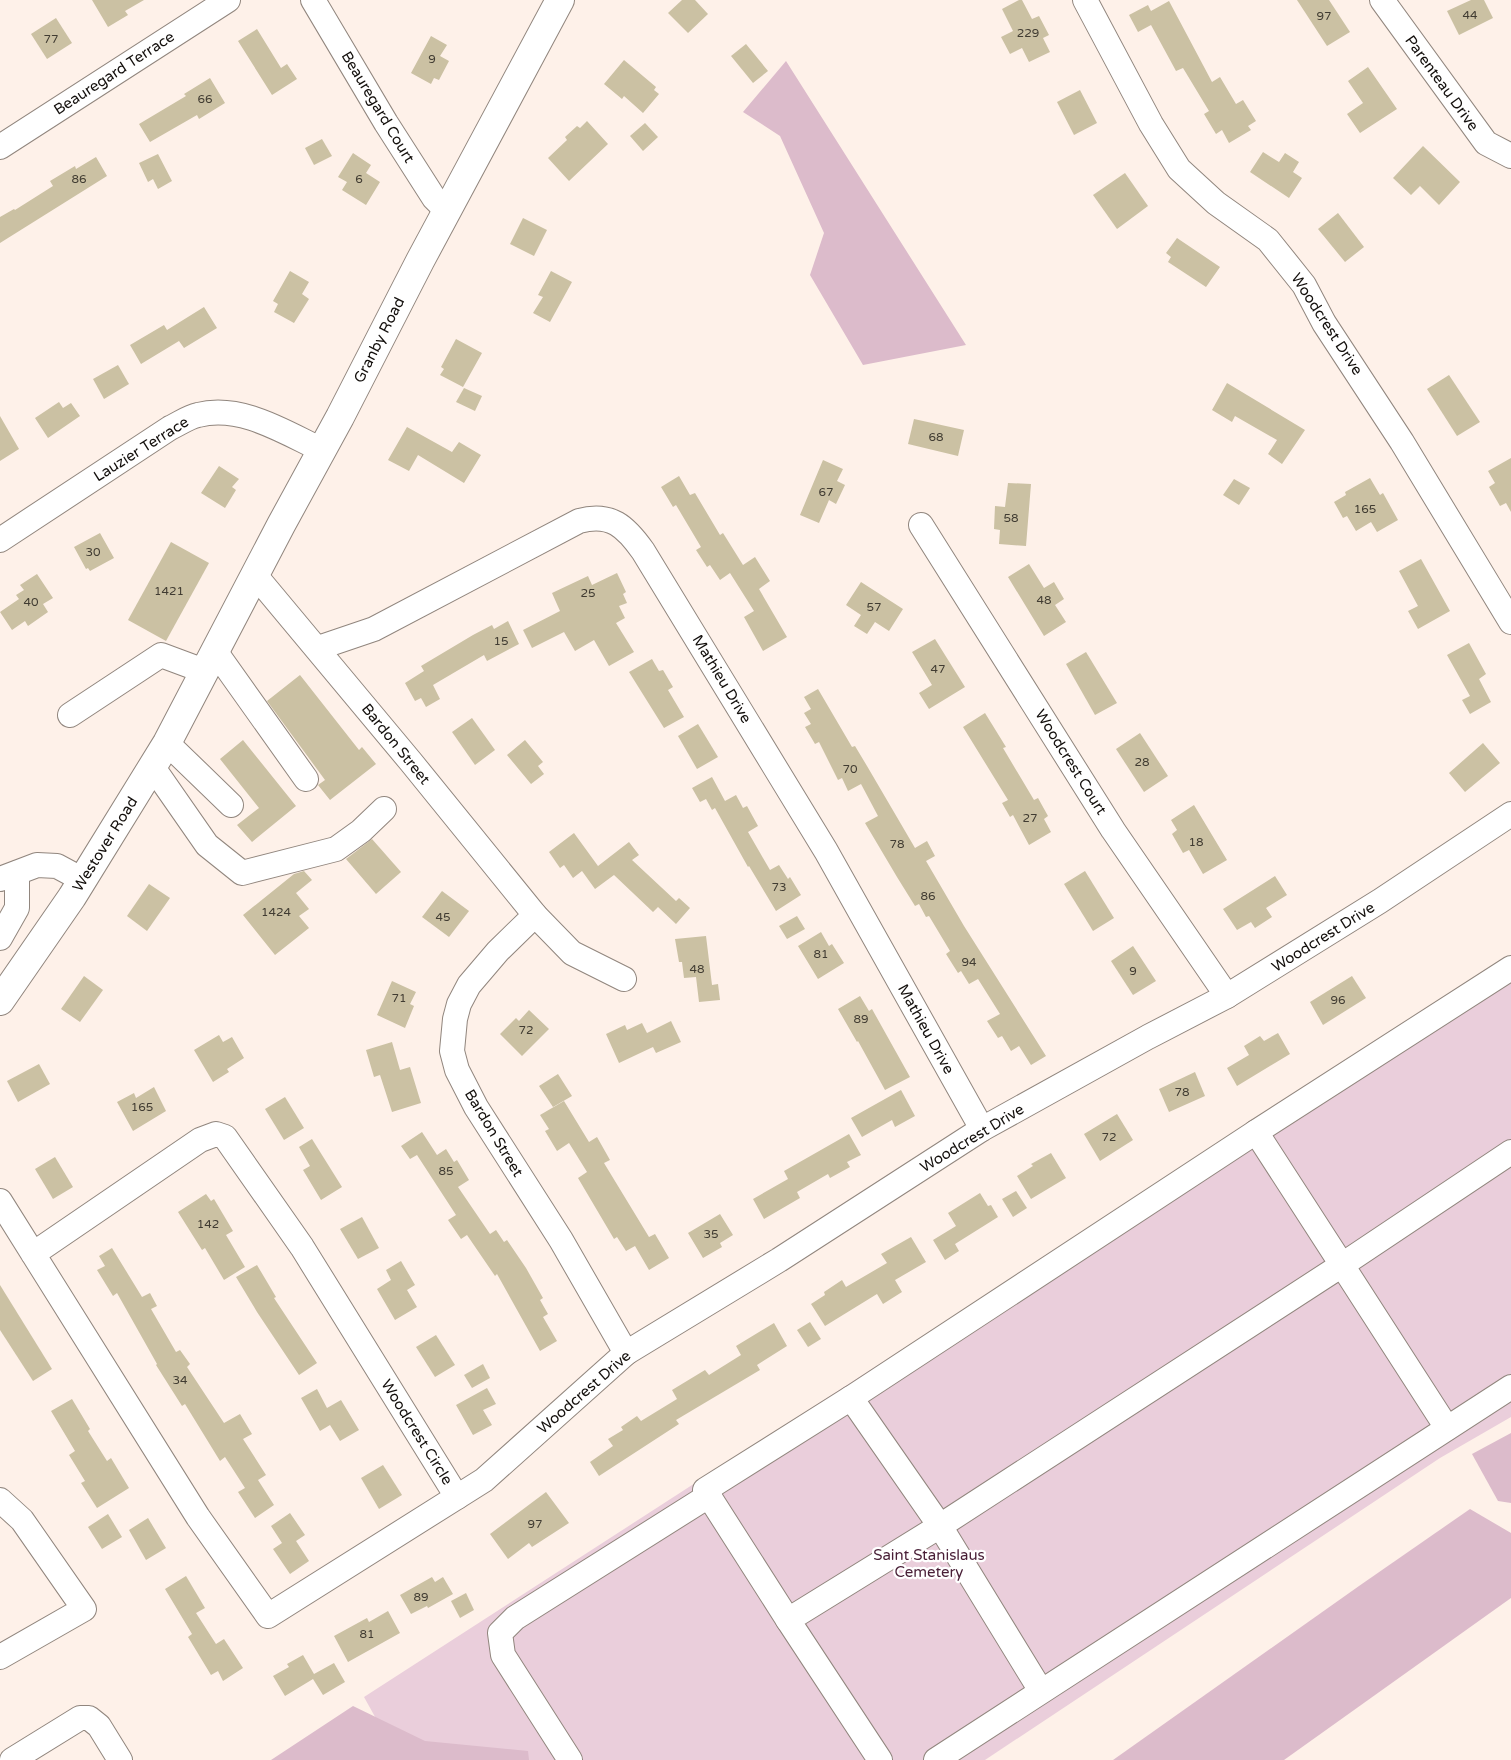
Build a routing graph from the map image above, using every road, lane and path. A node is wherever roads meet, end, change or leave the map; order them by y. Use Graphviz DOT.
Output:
graph roads {
  1 [pos="228,0"];
  2 [pos="313,0"];
  3 [pos="560,0"];
  4 [pos="1085,0"];
  5 [pos="1382,0"];
  6 [pos="0,147"];
  7 [pos="1511,156"];
  8 [pos="447,212"];
  9 [pos="322,450"];
  10 [pos="921,525"];
  11 [pos="0,540"];
  12 [pos="255,575"];
  13 [pos="1511,622"];
  14 [pos="318,648"];
  15 [pos="206,668"];
  16 [pos="70,715"];
  17 [pos="167,743"];
  18 [pos="152,766"];
  19 [pos="306,779"];
  20 [pos="232,805"];
  21 [pos="384,809"];
  22 [pos="1511,814"];
  23 [pos="9,876"];
  24 [pos="83,880"];
  25 [pos="535,916"];
  26 [pos="0,938"];
  27 [pos="1511,968"];
  28 [pos="624,979"];
  29 [pos="1227,996"];
  30 [pos="0,1001"];
  31 [pos="982,1129"];
  32 [pos="1256,1132"];
  33 [pos="1511,1152"];
  34 [pos="0,1201"];
  35 [pos="33,1254"];
  36 [pos="1342,1265"];
  37 [pos="626,1353"];
  38 [pos="1511,1387"];
  39 [pos="851,1398"];
  40 [pos="1447,1428"];
  41 [pos="710,1495"];
  42 [pos="457,1497"];
  43 [pos="0,1500"];
  44 [pos="940,1526"];
  45 [pos="788,1620"];
  46 [pos="0,1658"];
  47 [pos="1041,1691"];
  48 [pos="12,1760"];
  49 [pos="120,1760"];
  50 [pos="570,1760"];
  51 [pos="880,1760"];
  52 [pos="936,1760"];
  1 -- 6 [label="street, Beauregard Terrace"];
  2 -- 8 [label="street, Beauregard Court"];
  3 -- 8 [label="main road, Granby Road"];
  4 -- 13 [label="street, Woodcrest Drive"];
  5 -- 7 [label="street, Parenteau Drive"];
  8 -- 9 [label="main road, Granby Road"];
  9 -- 11 [label="street, Lauzier Terrace"];
  9 -- 12 [label="main road, Granby Road"];
  10 -- 29 [label="street, Woodcrest Court"];
  12 -- 14 [label="street, Bardon Street"];
  12 -- 15 [label="main road, Granby Road"];
  14 -- 25 [label="street, Bardon Street"];
  14 -- 31 [label="street, Mathieu Drive"];
  15 -- 16 [label="street"];
  15 -- 17 [label="main road, Westover Road"];
  15 -- 19 [label="street"];
  17 -- 18 [label="main road, Westover Road"];
  17 -- 20 [label="street"];
  18 -- 21 [label="street"];
  18 -- 24 [label="main road, Westover Road"];
  22 -- 29 [label="street, Woodcrest Drive"];
  23 -- 24 [label="street"];
  23 -- 26 [label="street"];
  24 -- 30 [label="main road, Westover Road"];
  25 -- 28 [label="street, Bardon Street"];
  25 -- 37 [label="street, Bardon Street"];
  27 -- 32 [label="street"];
  29 -- 31 [label="street, Woodcrest Drive"];
  31 -- 37 [label="street, Woodcrest Drive"];
  32 -- 36 [label="street"];
  32 -- 39 [label="street"];
  33 -- 36 [label="street"];
  34 -- 35 [label="street, Woodcrest Circle"];
  35 -- 42 [label="street, Woodcrest Circle"];
  35 -- 42 [label="street, Woodcrest Circle"];
  36 -- 40 [label="street"];
  36 -- 44 [label="street"];
  37 -- 42 [label="street, Woodcrest Drive"];
  38 -- 40 [label="street"];
  39 -- 41 [label="street"];
  39 -- 44 [label="street"];
  40 -- 47 [label="street"];
  41 -- 45 [label="street"];
  41 -- 50 [label="street"];
  43 -- 46 [label="street"];
  44 -- 45 [label="street"];
  44 -- 47 [label="street"];
  45 -- 51 [label="street"];
  47 -- 52 [label="street"];
  48 -- 49 [label="street"];
}
